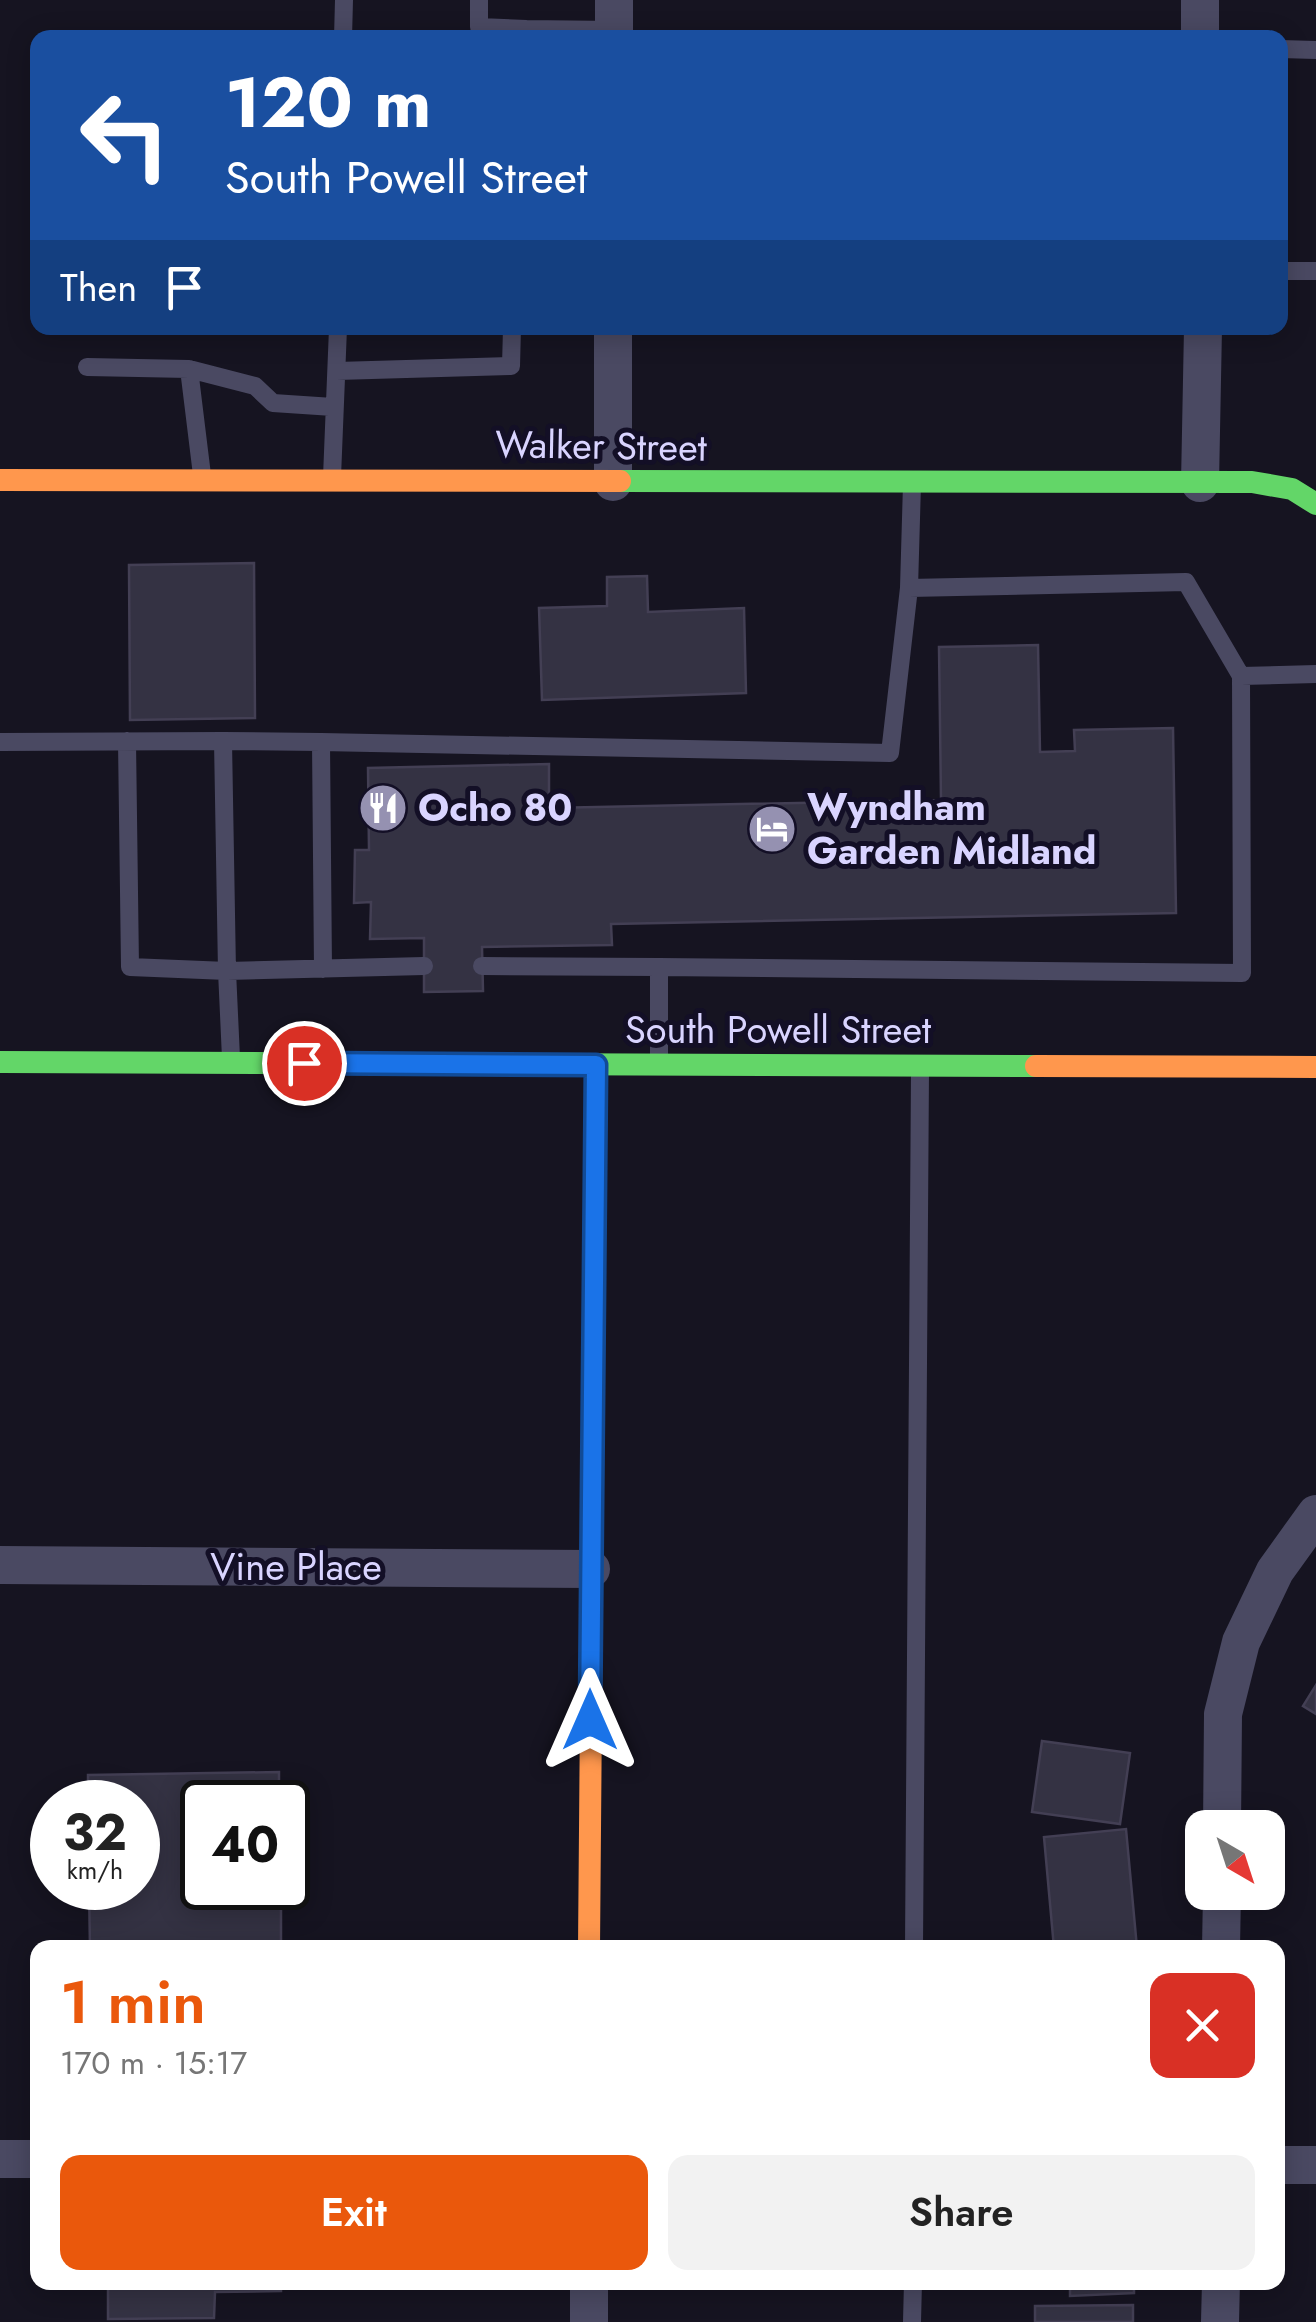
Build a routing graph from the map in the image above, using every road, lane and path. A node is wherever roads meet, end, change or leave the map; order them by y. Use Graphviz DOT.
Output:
graph roads {
  1 [pos="344,0"];
  2 [pos="479,0"];
  3 [pos="1200,0"];
  4 [pos="614,22"];
  5 [pos="343,30"];
  6 [pos="502,30"];
  7 [pos="550,30"];
  8 [pos="1200,30"];
  9 [pos="1288,50"];
  10 [pos="1316,50"];
  11 [pos="1288,271"];
  12 [pos="1316,272"];
  13 [pos="338,335"];
  14 [pos="512,335"];
  15 [pos="613,335"];
  16 [pos="1203,335"];
  17 [pos="87,368"];
  18 [pos="189,369"];
  19 [pos="337,372"];
  20 [pos="333,407"];
  21 [pos="332,478"];
  22 [pos="0,480"];
  23 [pos="203,481"];
  24 [pos="613,482"];
  25 [pos="1200,483"];
  26 [pos="912,484"];
  27 [pos="1316,504"];
  28 [pos="909,588"];
  29 [pos="1316,674"];
  30 [pos="1241,676"];
  31 [pos="224,740"];
  32 [pos="127,741"];
  33 [pos="0,742"];
  34 [pos="321,742"];
  35 [pos="424,966"];
  36 [pos="482,966"];
  37 [pos="659,967"];
  38 [pos="323,968"];
  39 [pos="227,971"];
  40 [pos="0,1062"];
  41 [pos="231,1063"];
  42 [pos="596,1065"];
  43 [pos="659,1065"];
  44 [pos="920,1066"];
  45 [pos="1316,1066"];
  46 [pos="1316,1514"];
  47 [pos="0,1566"];
  48 [pos="591,1569"];
  49 [pos="1222,1810"];
  50 [pos="1222,1910"];
  51 [pos="589,1940"];
  52 [pos="914,1940"];
  53 [pos="1221,1940"];
  54 [pos="0,2159"];
  55 [pos="30,2159"];
  56 [pos="1285,2166"];
  57 [pos="1316,2166"];
  58 [pos="588,2290"];
  59 [pos="912,2290"];
  60 [pos="1220,2290"];
  61 [pos="588,2322"];
  62 [pos="912,2322"];
  63 [pos="1220,2322"];
  1 -- 5 [label="lane"];
  2 -- 6 [label="lane"];
  3 -- 8 [label="street"];
  4 -- 7 [label="lane"];
  9 -- 10 [label="lane"];
  11 -- 12 [label="lane"];
  13 -- 19 [label="lane"];
  14 -- 19 [label="lane"];
  15 -- 24 [label="street"];
  16 -- 25 [label="street"];
  17 -- 18 [label="lane"];
  18 -- 20 [label="lane"];
  18 -- 23 [label="lane"];
  19 -- 20 [label="lane"];
  20 -- 21 [label="lane"];
  21 -- 23 [label="street, Walker Street"];
  21 -- 24 [label="street, Walker Street"];
  22 -- 23 [label="street, Walker Street"];
  24 -- 26 [label="street, Walker Street"];
  25 -- 26 [label="street, Walker Street"];
  25 -- 27 [label="street, Walker Street"];
  26 -- 28 [label="lane"];
  28 -- 30 [label="lane"];
  28 -- 34 [label="lane"];
  29 -- 30 [label="lane"];
  30 -- 37 [label="lane"];
  31 -- 32 [label="lane"];
  31 -- 34 [label="lane"];
  31 -- 39 [label="lane"];
  32 -- 33 [label="lane"];
  32 -- 39 [label="lane"];
  34 -- 38 [label="lane"];
  35 -- 38 [label="lane"];
  36 -- 37 [label="lane"];
  37 -- 43 [label="lane"];
  38 -- 39 [label="lane"];
  39 -- 41 [label="lane"];
  40 -- 41 [label="street, South Powell Street"];
  41 -- 42 [label="street, South Powell Street"];
  42 -- 43 [label="street, South Powell Street"];
  42 -- 48 [label="street"];
  43 -- 44 [label="street, South Powell Street"];
  44 -- 45 [label="street, South Powell Street"];
  44 -- 52 [label="lane"];
  46 -- 49 [label="street"];
  47 -- 48 [label="street, Vine Place"];
  48 -- 51 [label="street"];
  50 -- 53 [label="street"];
  54 -- 55 [label="street"];
  56 -- 57 [label="street"];
  58 -- 61 [label="street"];
  59 -- 62 [label="lane"];
  60 -- 63 [label="street"];
}
